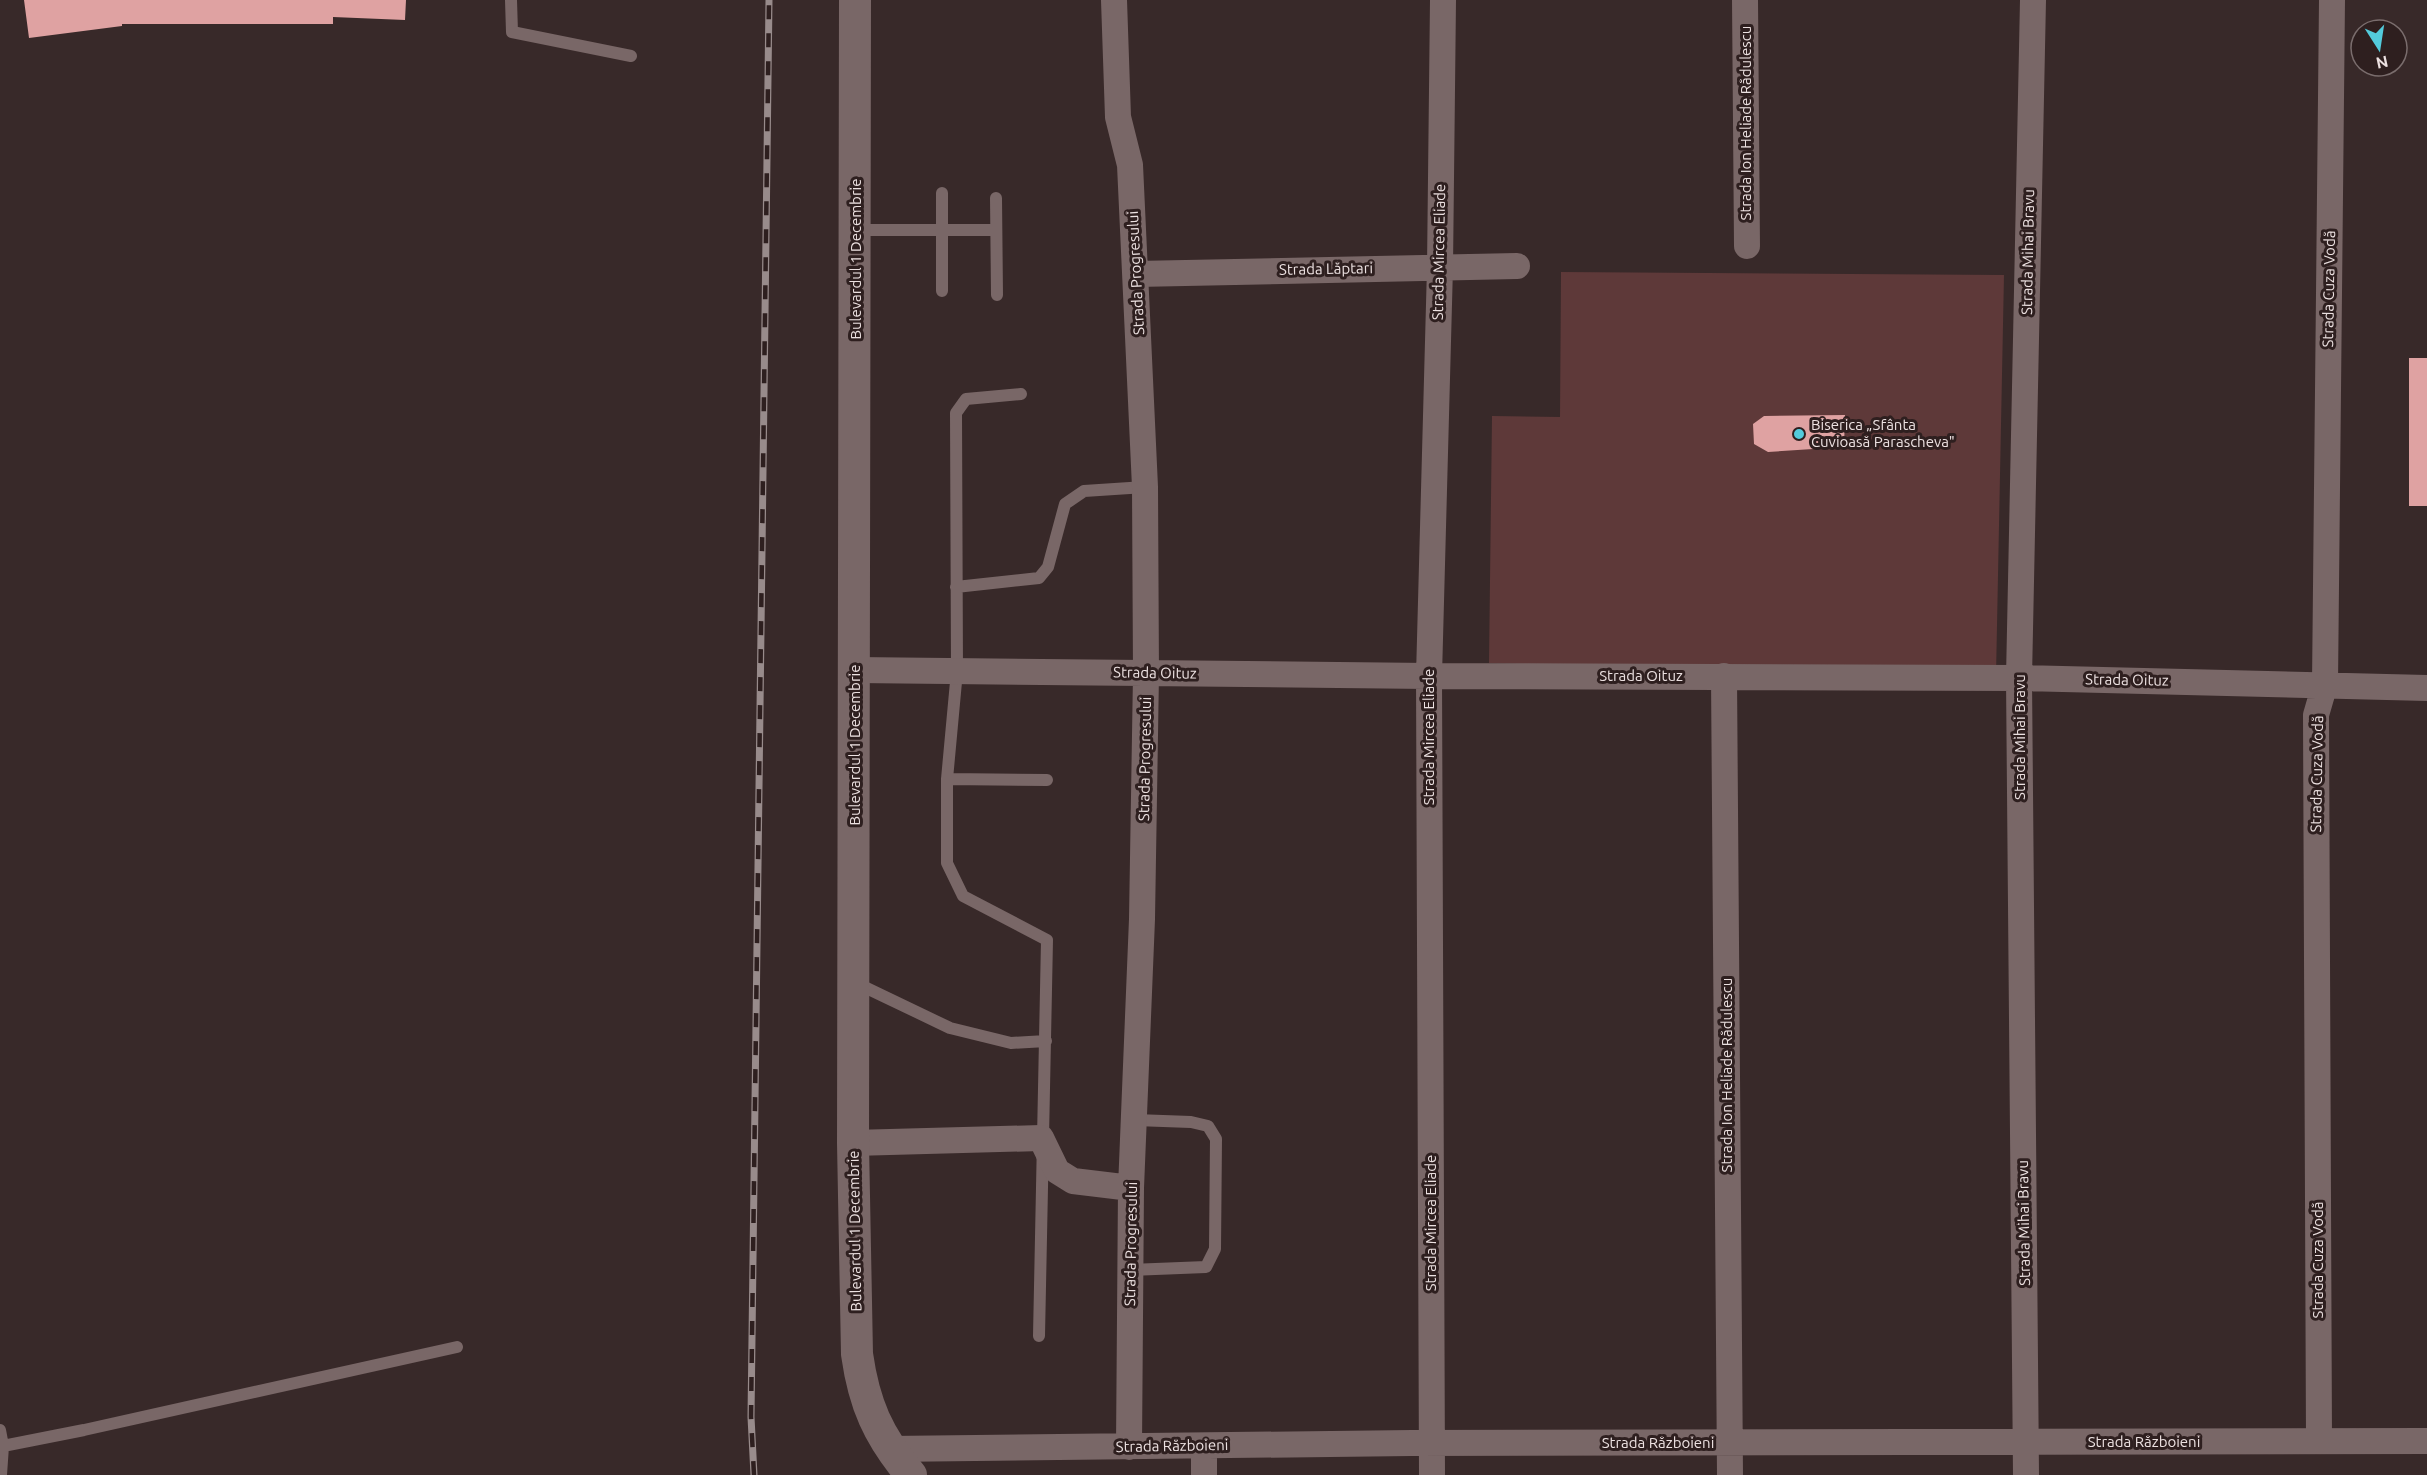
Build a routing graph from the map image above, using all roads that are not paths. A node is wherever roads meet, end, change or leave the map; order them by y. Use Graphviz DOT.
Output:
graph roads {
  1 [pos="511,0"];
  2 [pos="855,0"];
  3 [pos="1114,0"];
  4 [pos="1443,0"];
  5 [pos="1745,0"];
  6 [pos="2033,0"];
  7 [pos="2332,0"];
  8 [pos="631,56"];
  9 [pos="942,193"];
  10 [pos="996,198"];
  11 [pos="942,229"];
  12 [pos="996,230"];
  13 [pos="856,231"];
  14 [pos="1747,246"];
  15 [pos="1517,266"];
  16 [pos="1440,267"];
  17 [pos="1136,274"];
  18 [pos="942,291"];
  19 [pos="997,295"];
  20 [pos="1021,394"];
  21 [pos="1145,487"];
  22 [pos="956,587"];
  23 [pos="855,670"];
  24 [pos="957,671"];
  25 [pos="1146,674"];
  26 [pos="1429,676"];
  27 [pos="1724,676"];
  28 [pos="2019,678"];
  29 [pos="2325,684"];
  30 [pos="2427,688"];
  31 [pos="947,779"];
  32 [pos="1047,780"];
  33 [pos="855,983"];
  34 [pos="1046,1041"];
  35 [pos="1135,1120"];
  36 [pos="1041,1138"];
  37 [pos="854,1143"];
  38 [pos="1131,1188"];
  39 [pos="1130,1270"];
  40 [pos="1039,1336"];
  41 [pos="457,1347"];
  42 [pos="0,1430"];
  43 [pos="2427,1440"];
  44 [pos="2319,1441"];
  45 [pos="2026,1442"];
  46 [pos="1730,1443"];
  47 [pos="1432,1444"];
  48 [pos="3,1446"];
  49 [pos="1204,1446"];
  50 [pos="1129,1447"];
  51 [pos="889,1449"];
  52 [pos="2,1475"];
  53 [pos="911,1475"];
  54 [pos="1204,1475"];
  55 [pos="1432,1475"];
  56 [pos="1730,1475"];
  57 [pos="2026,1475"];
  1 -- 8 [label="lane"];
  2 -- 13 [label="street, Bulevardul 1 Decembrie"];
  3 -- 17 [label="street, Strada Progresului"];
  4 -- 16 [label="street, Strada Mircea Eliade"];
  5 -- 14 [label="street, Strada Ion Heliade Rădulescu"];
  6 -- 28 [label="street, Strada Mihai Bravu"];
  7 -- 29 [label="street, Strada Cuza Vodă"];
  9 -- 11 [label="lane"];
  10 -- 12 [label="lane"];
  11 -- 12 [label="lane"];
  11 -- 13 [label="lane"];
  11 -- 18 [label="lane"];
  12 -- 19 [label="lane"];
  13 -- 23 [label="street, Bulevardul 1 Decembrie"];
  15 -- 16 [label="street, Strada Lăptari"];
  16 -- 17 [label="street, Strada Lăptari"];
  16 -- 26 [label="street, Strada Mircea Eliade"];
  17 -- 21 [label="street, Strada Progresului"];
  20 -- 22 [label="lane"];
  21 -- 22 [label="lane"];
  21 -- 25 [label="street, Strada Progresului"];
  22 -- 24 [label="lane"];
  23 -- 24 [label="street, Strada Oituz"];
  23 -- 33 [label="street, Bulevardul 1 Decembrie"];
  24 -- 25 [label="street, Strada Oituz"];
  24 -- 31 [label="lane"];
  25 -- 26 [label="street, Strada Oituz"];
  25 -- 35 [label="street, Strada Progresului"];
  26 -- 27 [label="street, Strada Oituz"];
  26 -- 47 [label="street, Strada Mircea Eliade"];
  27 -- 28 [label="street, Strada Oituz"];
  27 -- 46 [label="street, Strada Ion Heliade Rădulescu"];
  28 -- 29 [label="street, Strada Oituz"];
  28 -- 45 [label="street, Strada Mihai Bravu"];
  29 -- 30 [label="street, Strada Oituz"];
  29 -- 44 [label="street, Strada Cuza Vodă"];
  31 -- 32 [label="lane"];
  31 -- 34 [label="lane"];
  33 -- 34 [label="lane"];
  33 -- 37 [label="street, Bulevardul 1 Decembrie"];
  34 -- 36 [label="lane"];
  35 -- 38 [label="street, Strada Progresului"];
  35 -- 39 [label="lane"];
  36 -- 37 [label="street"];
  36 -- 38 [label="street"];
  36 -- 40 [label="lane"];
  37 -- 51 [label="street, Bulevardul 1 Decembrie"];
  38 -- 39 [label="street, Strada Progresului"];
  39 -- 50 [label="street, Strada Progresului"];
  41 -- 48 [label="lane"];
  42 -- 48 [label="lane"];
  43 -- 44 [label="street, Strada Războieni"];
  44 -- 45 [label="street, Strada Războieni"];
  45 -- 46 [label="street, Strada Războieni"];
  45 -- 57 [label="street, Strada Mihai Bravu"];
  46 -- 47 [label="street, Strada Războieni"];
  46 -- 56 [label="street, Strada Ion Heliade Rădulescu"];
  47 -- 49 [label="street, Strada Războieni"];
  47 -- 55 [label="street, Strada Mircea Eliade"];
  48 -- 52 [label="lane"];
  49 -- 50 [label="street, Strada Războieni"];
  49 -- 54 [label="street"];
  50 -- 51 [label="street, Strada Războieni"];
  51 -- 53 [label="street, Bulevardul 1 Decembrie"];
}
